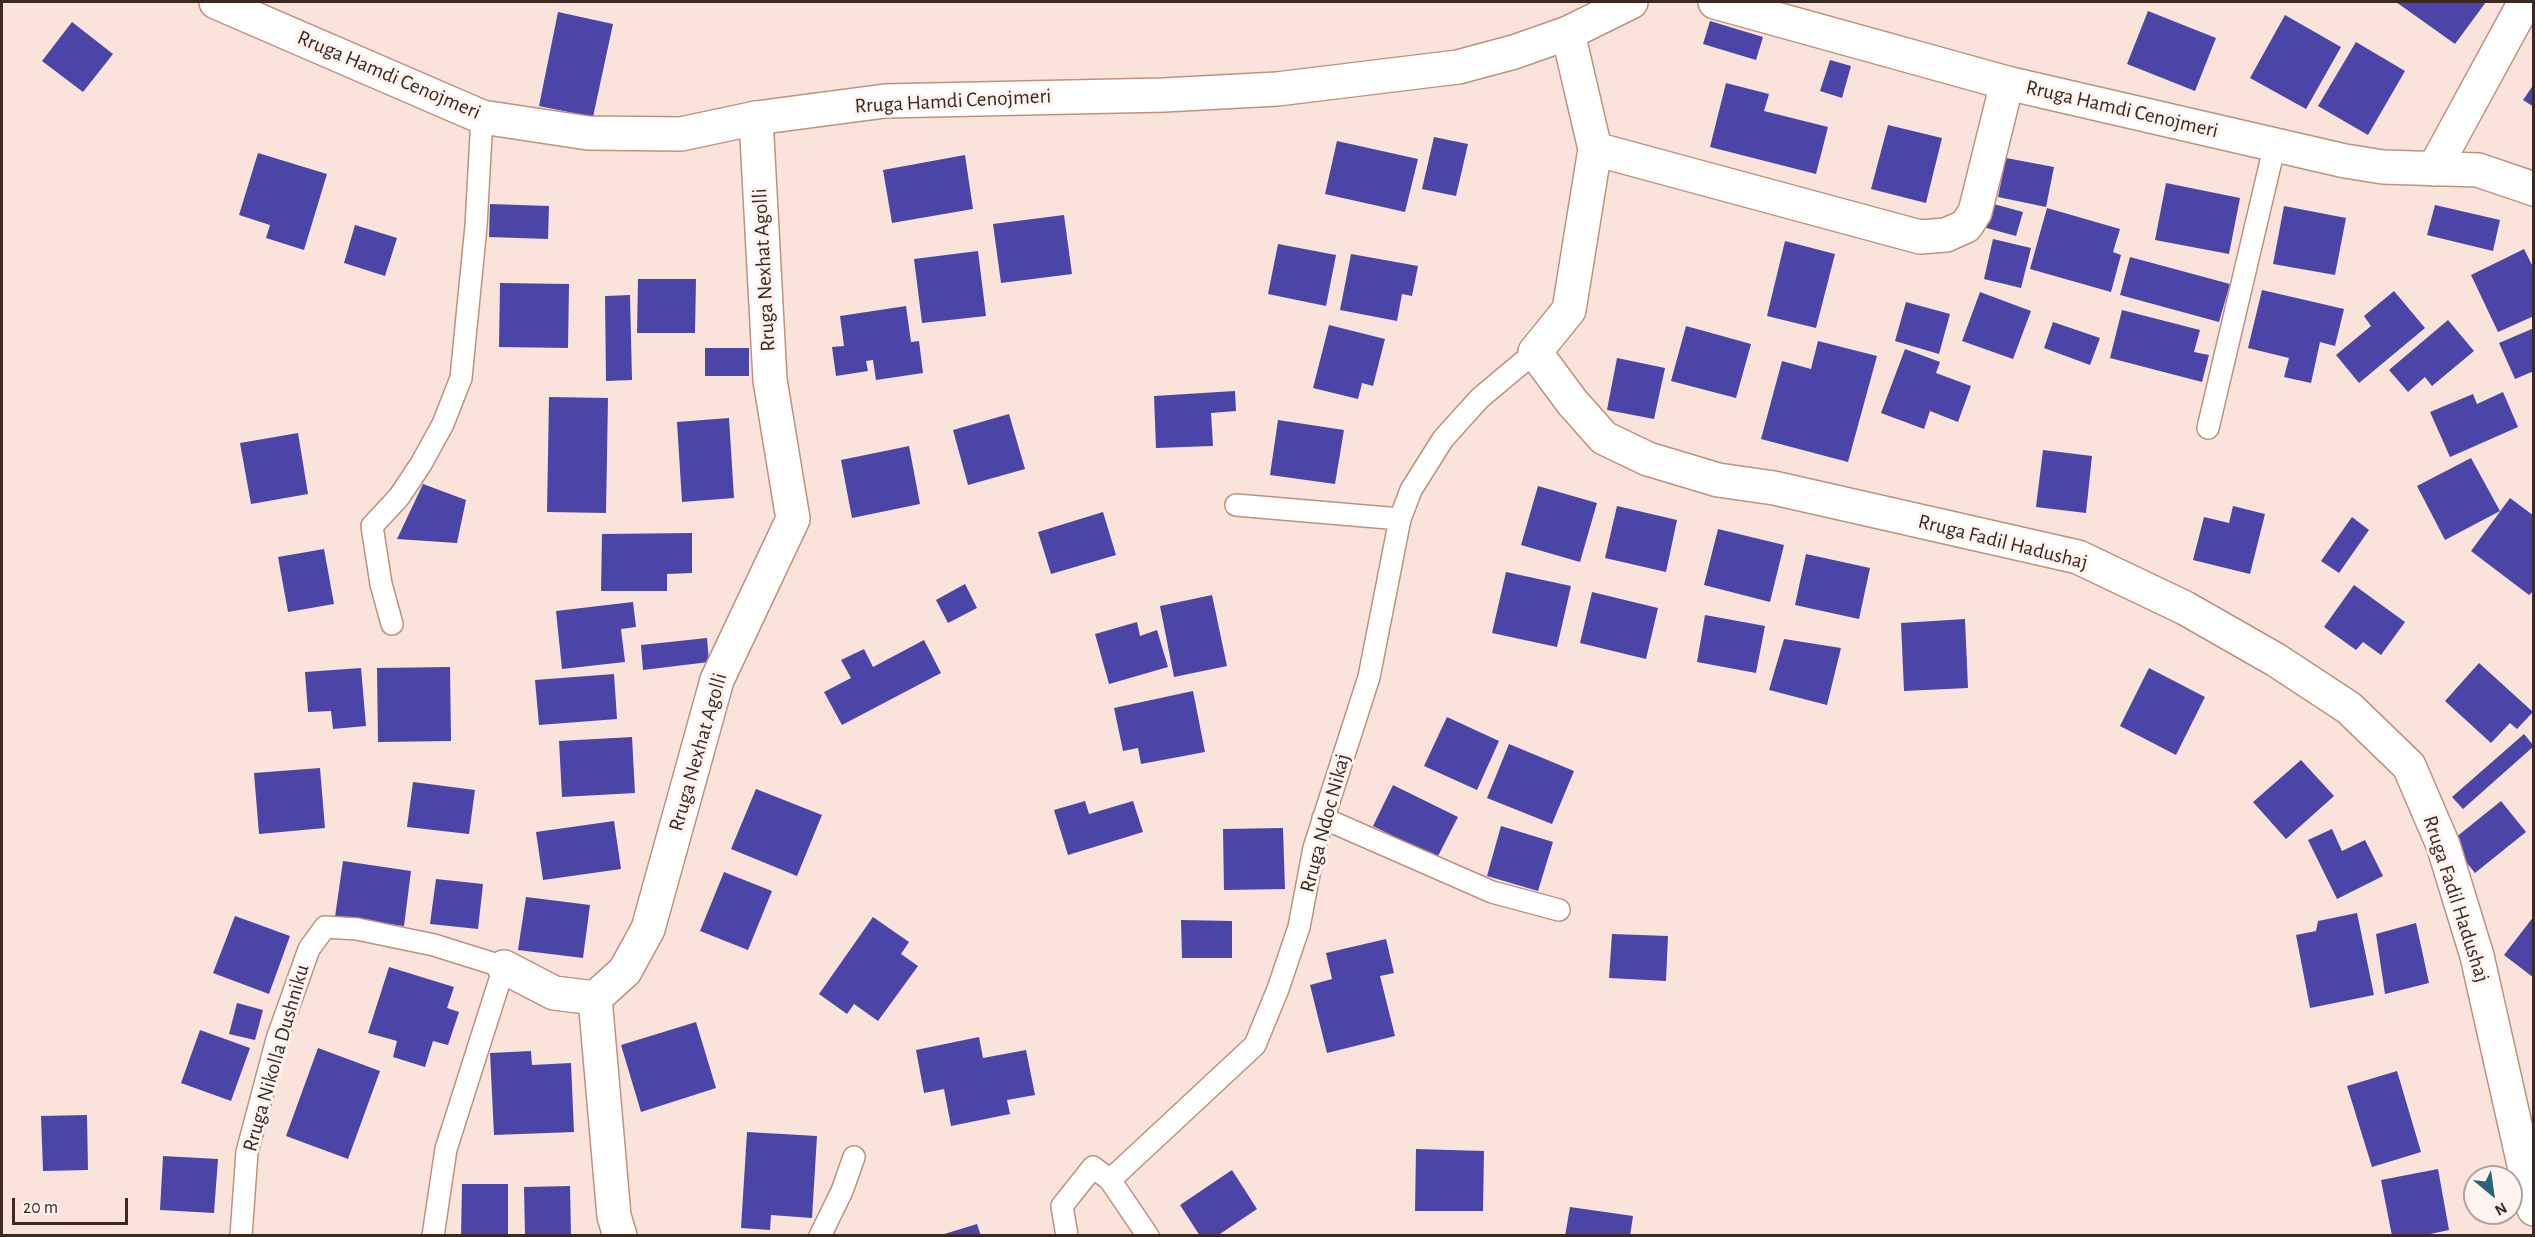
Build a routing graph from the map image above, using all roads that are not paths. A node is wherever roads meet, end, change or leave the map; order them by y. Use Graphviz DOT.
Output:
graph roads {
  1 [pos="216,2"];
  2 [pos="1631,2"];
  3 [pos="1715,2"];
  4 [pos="2525,2"];
  5 [pos="1568,33"];
  6 [pos="2007,83"];
  7 [pos="482,117"];
  8 [pos="756,118"];
  9 [pos="2275,144"];
  10 [pos="1595,149"];
  11 [pos="2434,169"];
  12 [pos="2534,189"];
  13 [pos="1535,352"];
  14 [pos="2208,428"];
  15 [pos="1236,505"];
  16 [pos="1400,519"];
  17 [pos="392,624"];
  18 [pos="1323,818"];
  19 [pos="1559,910"];
  20 [pos="504,967"];
  21 [pos="595,998"];
  22 [pos="854,1157"];
  23 [pos="1110,1180"];
  24 [pos="2534,1209"];
  25 [pos="241,1236"];
  26 [pos="433,1236"];
  27 [pos="620,1236"];
  28 [pos="820,1236"];
  29 [pos="1067,1236"];
  30 [pos="1148,1236"];
  1 -- 7 [label="street, Rruga Hamdi Cenojmeri"];
  2 -- 5 [label="street, Rruga Hamdi Cenojmeri"];
  3 -- 6 [label="street, Rruga Hamdi Cenojmeri"];
  4 -- 11 [label="street"];
  5 -- 8 [label="street, Rruga Hamdi Cenojmeri"];
  5 -- 10 [label="street"];
  6 -- 9 [label="street, Rruga Hamdi Cenojmeri"];
  6 -- 10 [label="street"];
  7 -- 8 [label="street, Rruga Hamdi Cenojmeri"];
  7 -- 17 [label="lane"];
  8 -- 21 [label="street, Rruga Nexhat Agolli"];
  9 -- 11 [label="street, Rruga Hamdi Cenojmeri"];
  9 -- 14 [label="lane"];
  10 -- 13 [label="street"];
  11 -- 12 [label="street, Rruga Hamdi Cenojmeri"];
  13 -- 16 [label="lane, Rruga Ndoc Nikaj"];
  13 -- 24 [label="street, Rruga Fadil Hadushaj"];
  15 -- 16 [label="lane"];
  16 -- 18 [label="lane, Rruga Ndoc Nikaj"];
  18 -- 19 [label="lane"];
  18 -- 23 [label="lane, Rruga Ndoc Nikaj"];
  20 -- 21 [label="street"];
  20 -- 25 [label="lane, Rruga Nikolla Dushniku"];
  20 -- 26 [label="lane"];
  21 -- 27 [label="street"];
  22 -- 28 [label="lane"];
  23 -- 29 [label="lane"];
  23 -- 30 [label="lane"];
}
